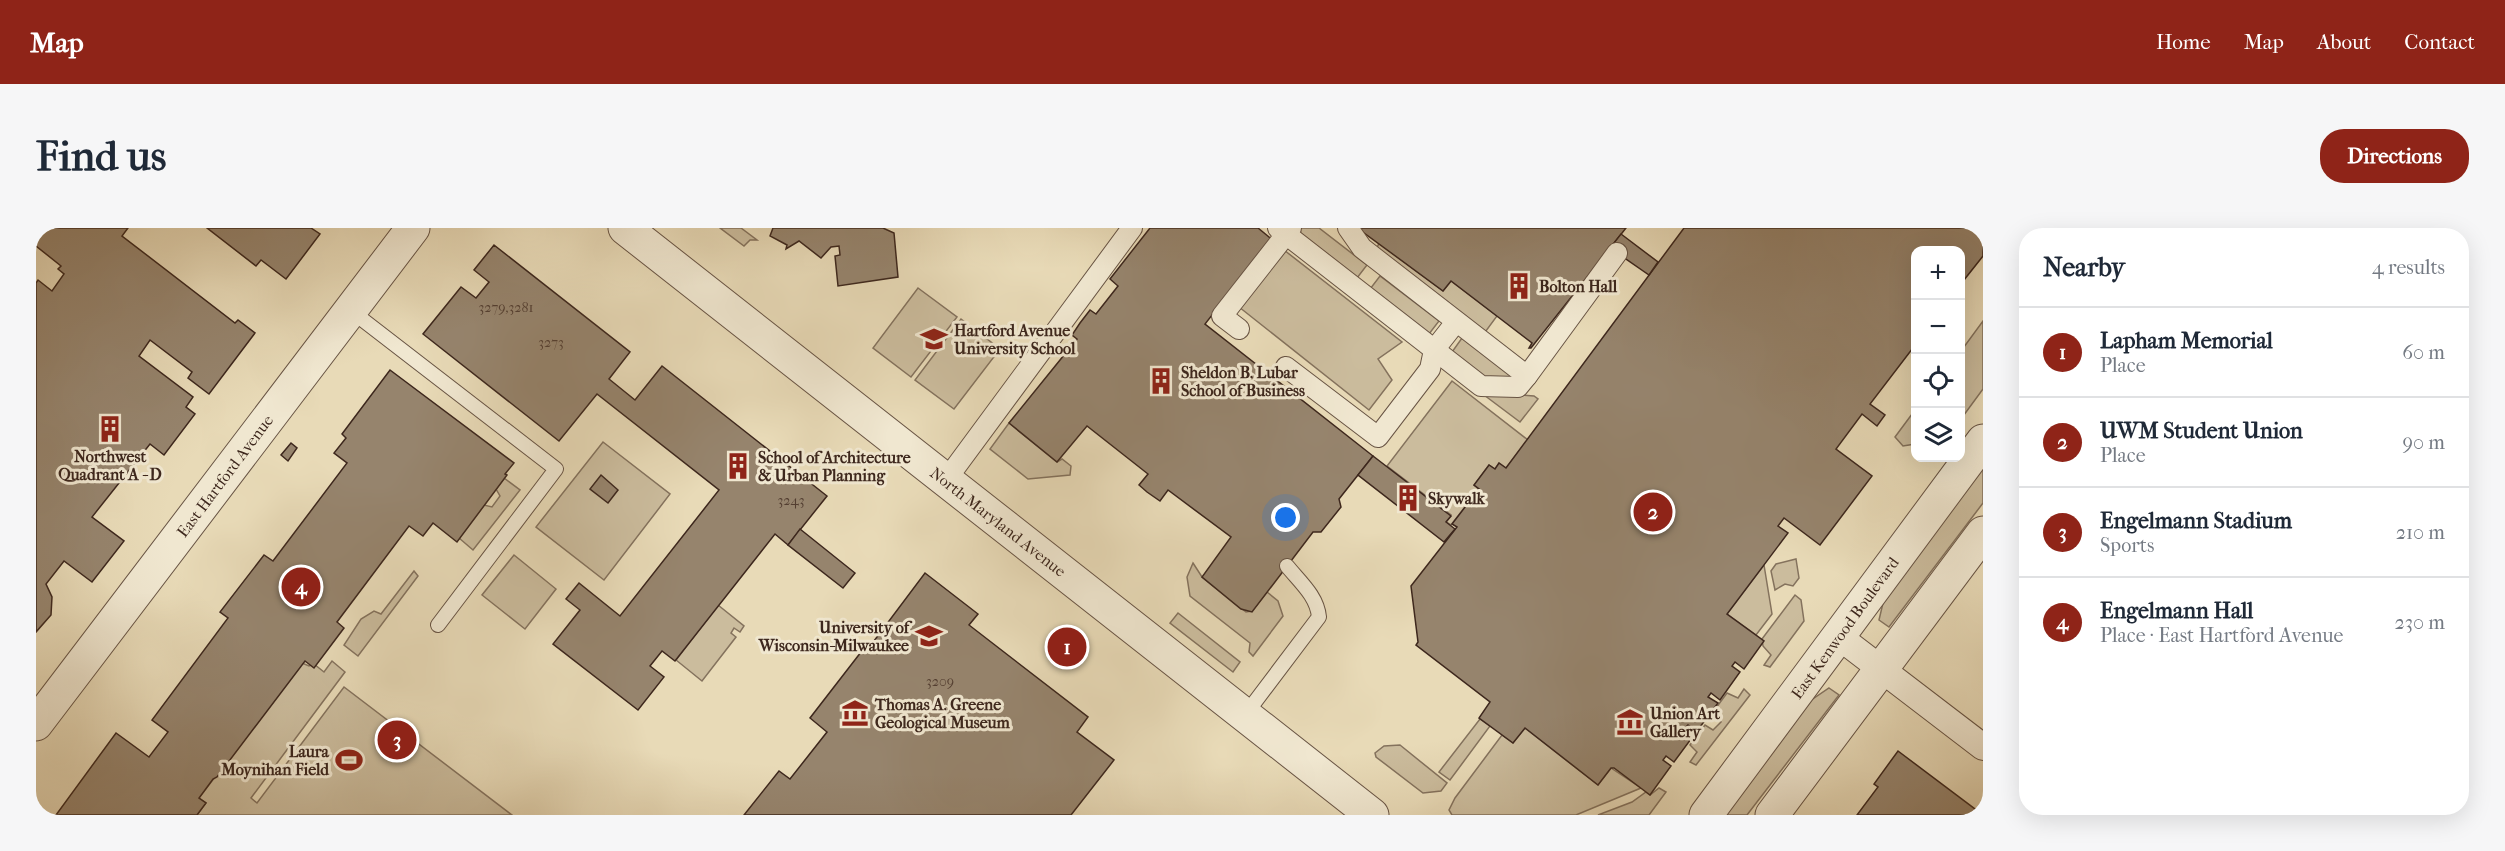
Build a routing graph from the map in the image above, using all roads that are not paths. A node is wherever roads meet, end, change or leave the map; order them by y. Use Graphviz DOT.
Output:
graph roads {
  1 [pos="413,228"];
  2 [pos="625,228"];
  3 [pos="1131,228"];
  4 [pos="1348,228"];
  5 [pos="1285,230"];
  6 [pos="1617,253"];
  7 [pos="350,310"];
  8 [pos="1456,322"];
  9 [pos="1239,329"];
  10 [pos="1434,350"];
  11 [pos="1286,367"];
  12 [pos="1527,376"];
  13 [pos="1983,441"];
  14 [pos="946,480"];
  15 [pos="1983,533"];
  16 [pos="1287,566"];
  17 [pos="438,625"];
  18 [pos="1838,636"];
  19 [pos="1880,668"];
  20 [pos="1245,715"];
  21 [pos="36,724"];
  22 [pos="1983,747"];
  23 [pos="1372,815"];
  24 [pos="1706,815"];
  25 [pos="1772,815"];
  1 -- 7 [label="street, East Hartford Avenue"];
  2 -- 14 [label="street, North Maryland Avenue"];
  3 -- 14 [label="street"];
  4 -- 8 [label="street"];
  5 -- 9 [label="street"];
  5 -- 10 [label="street"];
  6 -- 12 [label="street"];
  7 -- 17 [label="lane"];
  7 -- 21 [label="street, East Hartford Avenue"];
  8 -- 10 [label="street"];
  8 -- 12 [label="street"];
  10 -- 11 [label="street"];
  10 -- 12 [label="street"];
  13 -- 18 [label="street, East Kenwood Boulevard"];
  14 -- 20 [label="street, North Maryland Avenue"];
  15 -- 19 [label="street"];
  16 -- 20 [label="lane"];
  18 -- 19 [label="street"];
  18 -- 24 [label="street, East Kenwood Boulevard"];
  19 -- 22 [label="street"];
  19 -- 25 [label="street"];
  20 -- 23 [label="street, North Maryland Avenue"];
}
